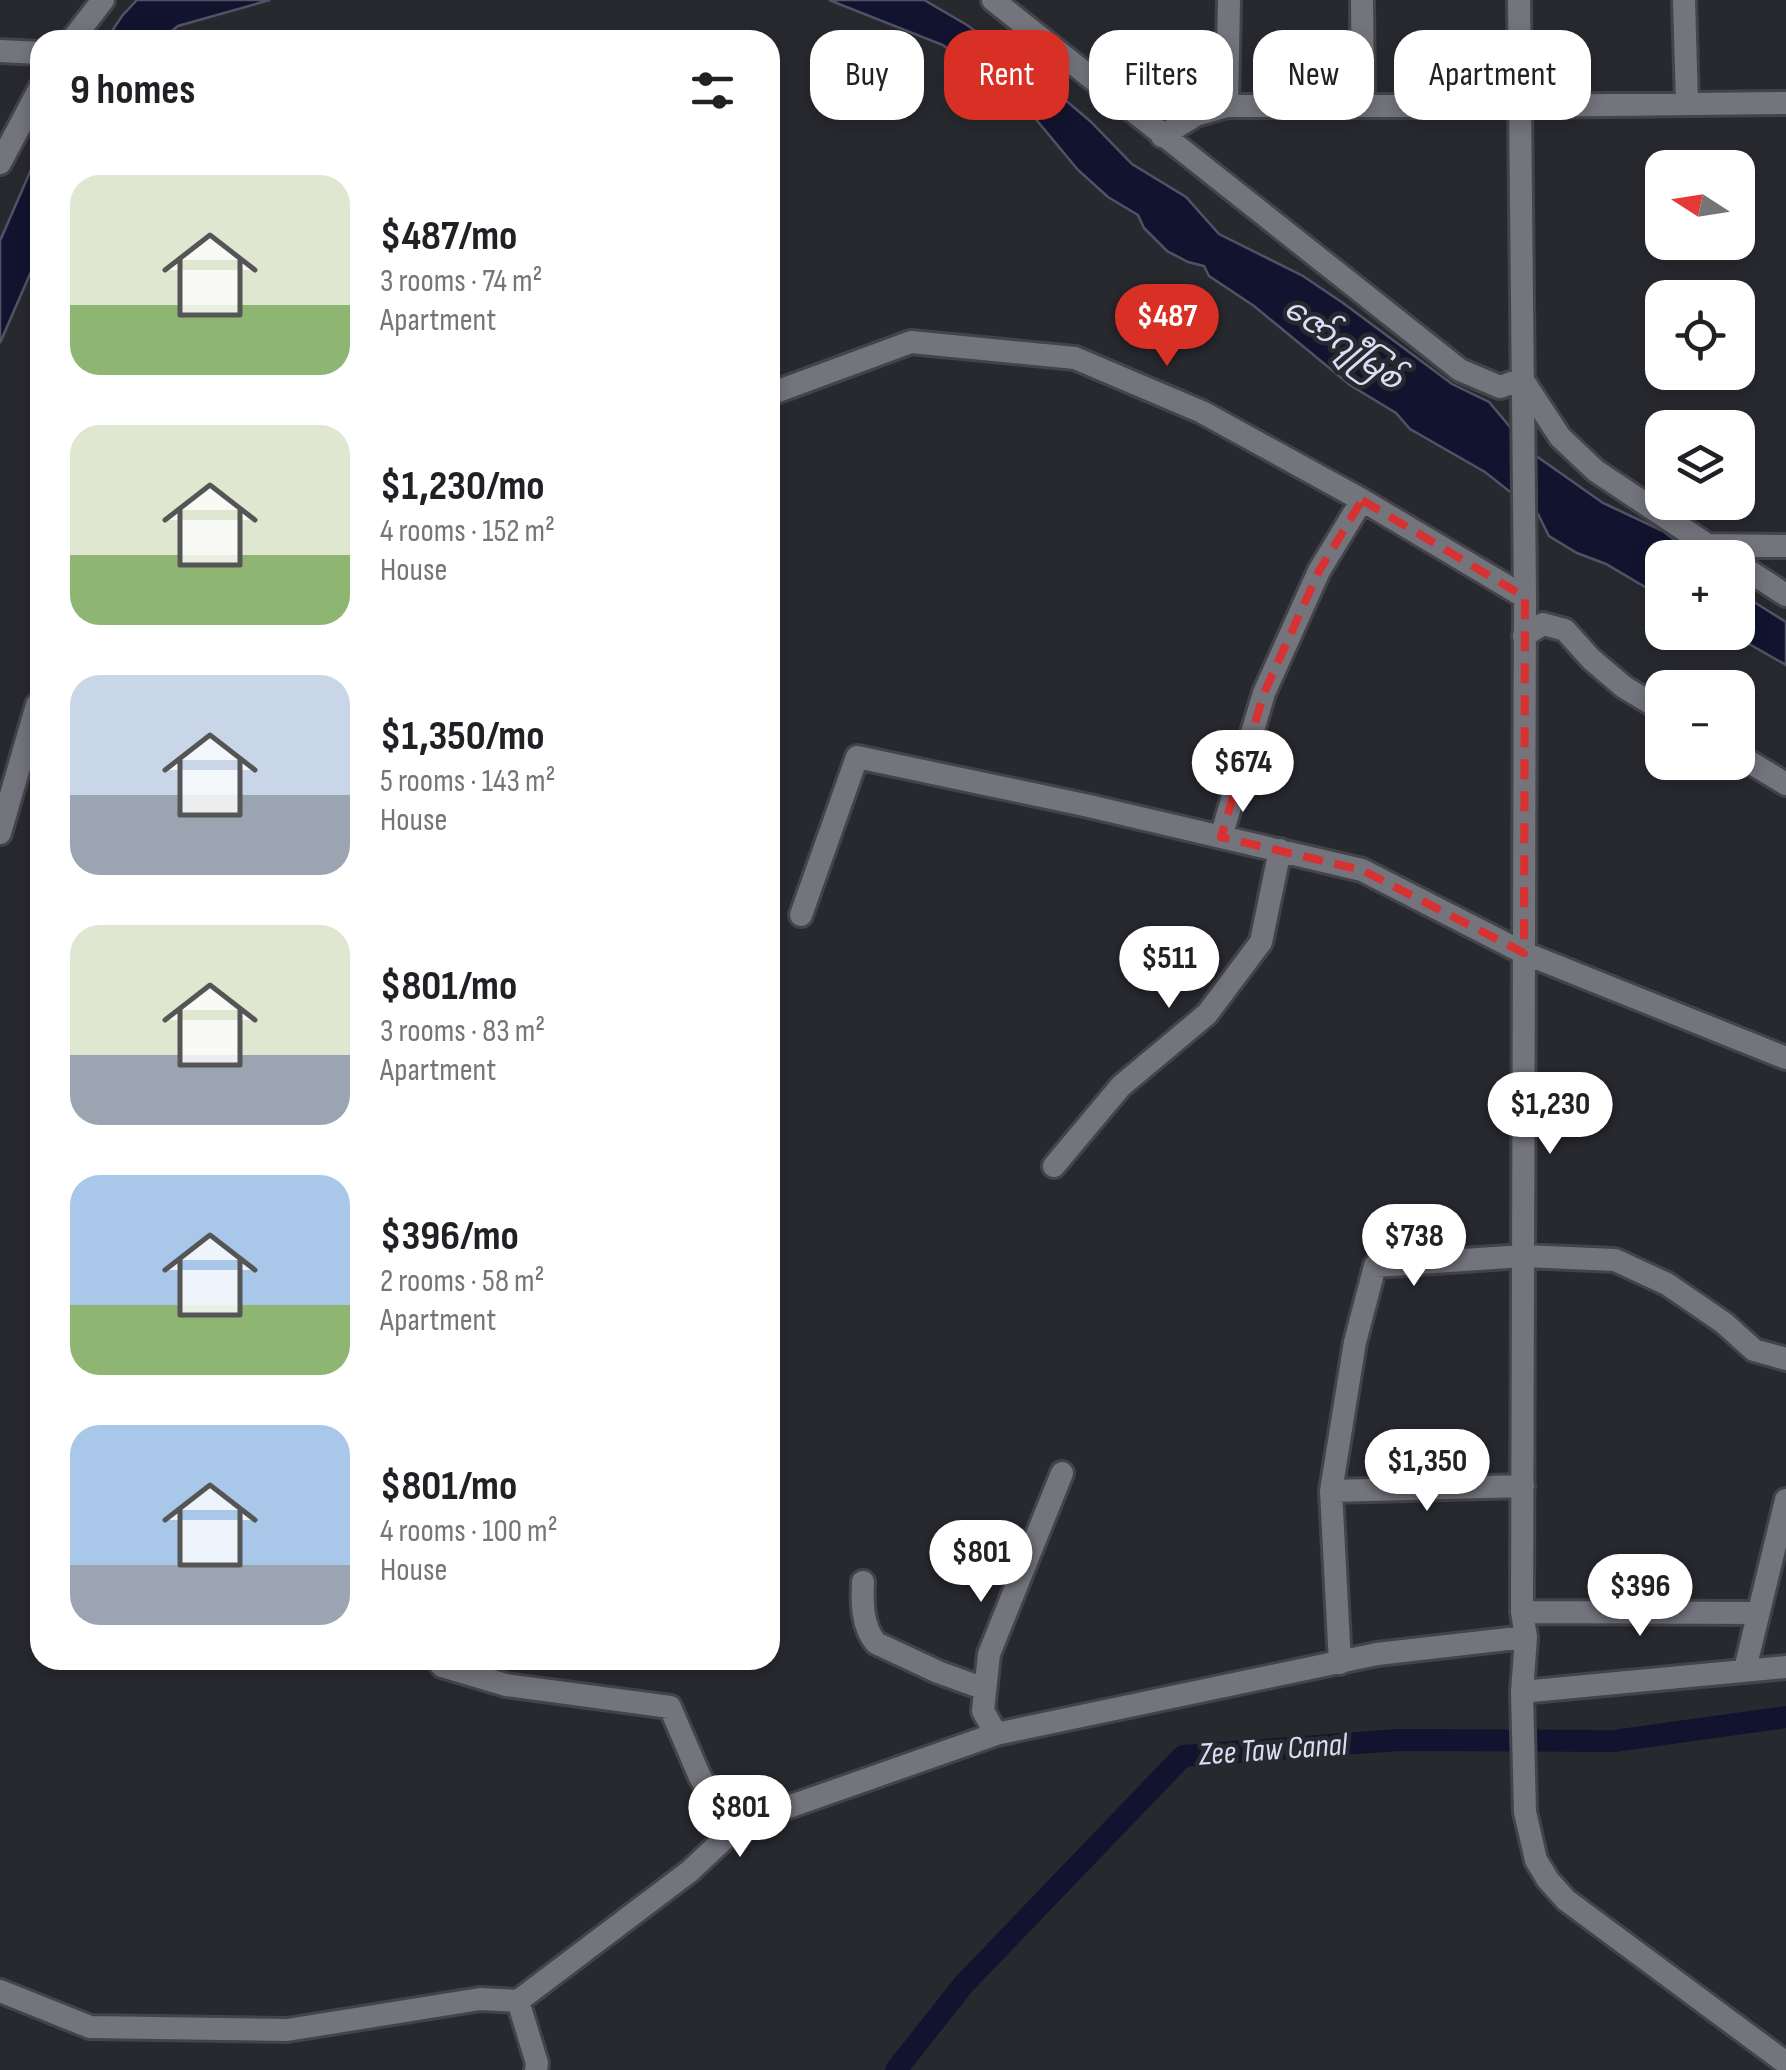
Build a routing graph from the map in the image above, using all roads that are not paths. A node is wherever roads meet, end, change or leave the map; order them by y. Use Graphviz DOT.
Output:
graph roads {
  1 [pos="104,0"];
  2 [pos="993,0"];
  3 [pos="1229,0"];
  4 [pos="1362,0"];
  5 [pos="1519,0"];
  6 [pos="1684,0"];
  7 [pos="80,30"];
  8 [pos="1229,30"];
  9 [pos="1362,30"];
  10 [pos="1519,30"];
  11 [pos="0,51"];
  12 [pos="30,52"];
  13 [pos="1687,103"];
  14 [pos="1786,103"];
  15 [pos="1591,105"];
  16 [pos="30,107"];
  17 [pos="1188,120"];
  18 [pos="1520,120"];
  19 [pos="1162,136"];
  20 [pos="0,164"];
  21 [pos="1522,378"];
  22 [pos="780,390"];
  23 [pos="1362,500"];
  24 [pos="1700,540"];
  25 [pos="1786,546"];
  26 [pos="1755,548"];
  27 [pos="1755,575"];
  28 [pos="1786,595"];
  29 [pos="1525,597"];
  30 [pos="1524,636"];
  31 [pos="1645,699"];
  32 [pos="30,729"];
  33 [pos="1755,765"];
  34 [pos="1786,784"];
  35 [pos="0,833"];
  36 [pos="1221,836"];
  37 [pos="1280,850"];
  38 [pos="800,916"];
  39 [pos="1524,953"];
  40 [pos="1786,1058"];
  41 [pos="1054,1166"];
  42 [pos="1523,1256"];
  43 [pos="1786,1359"];
  44 [pos="1062,1473"];
  45 [pos="1523,1486"];
  46 [pos="1330,1491"];
  47 [pos="1786,1500"];
  48 [pos="864,1582"];
  49 [pos="1522,1612"];
  50 [pos="1758,1613"];
  51 [pos="1526,1637"];
  52 [pos="1340,1664"];
  53 [pos="1786,1667"];
  54 [pos="1745,1669"];
  55 [pos="455,1670"];
  56 [pos="985,1689"];
  57 [pos="1522,1704"];
  58 [pos="996,1734"];
  59 [pos="733,1831"];
  60 [pos="0,1991"];
  61 [pos="518,2001"];
  62 [pos="1786,2062"];
  63 [pos="536,2070"];
  1 -- 7 [label="street"];
  2 -- 19 [label="street"];
  3 -- 8 [label="street"];
  4 -- 9 [label="street"];
  5 -- 10 [label="street"];
  6 -- 13 [label="street"];
  11 -- 12 [label="street"];
  13 -- 14 [label="street"];
  13 -- 15 [label="street"];
  16 -- 20 [label="street"];
  17 -- 19 [label="street"];
  18 -- 21 [label="street"];
  19 -- 21 [label="street"];
  21 -- 24 [label="street"];
  21 -- 29 [label="street"];
  22 -- 23 [label="street"];
  23 -- 29 [label="street"];
  23 -- 36 [label="street"];
  25 -- 26 [label="street"];
  27 -- 28 [label="street"];
  29 -- 30 [label="street"];
  30 -- 31 [label="street"];
  30 -- 39 [label="street"];
  32 -- 35 [label="street"];
  33 -- 34 [label="street"];
  36 -- 37 [label="street"];
  36 -- 38 [label="street"];
  37 -- 39 [label="street"];
  37 -- 41 [label="street"];
  39 -- 40 [label="street"];
  39 -- 42 [label="street"];
  42 -- 43 [label="street"];
  42 -- 45 [label="street"];
  42 -- 46 [label="street"];
  44 -- 56 [label="street"];
  45 -- 46 [label="street"];
  45 -- 49 [label="street"];
  46 -- 52 [label="street"];
  47 -- 50 [label="street"];
  48 -- 56 [label="street"];
  49 -- 50 [label="street"];
  49 -- 51 [label="street"];
  50 -- 54 [label="street"];
  51 -- 52 [label="street"];
  51 -- 57 [label="street"];
  52 -- 58 [label="street"];
  53 -- 54 [label="street"];
  54 -- 57 [label="street"];
  55 -- 59 [label="street"];
  56 -- 58 [label="street"];
  57 -- 62 [label="street"];
  58 -- 59 [label="street"];
  59 -- 61 [label="street"];
  60 -- 61 [label="street"];
  61 -- 63 [label="street"];
}
